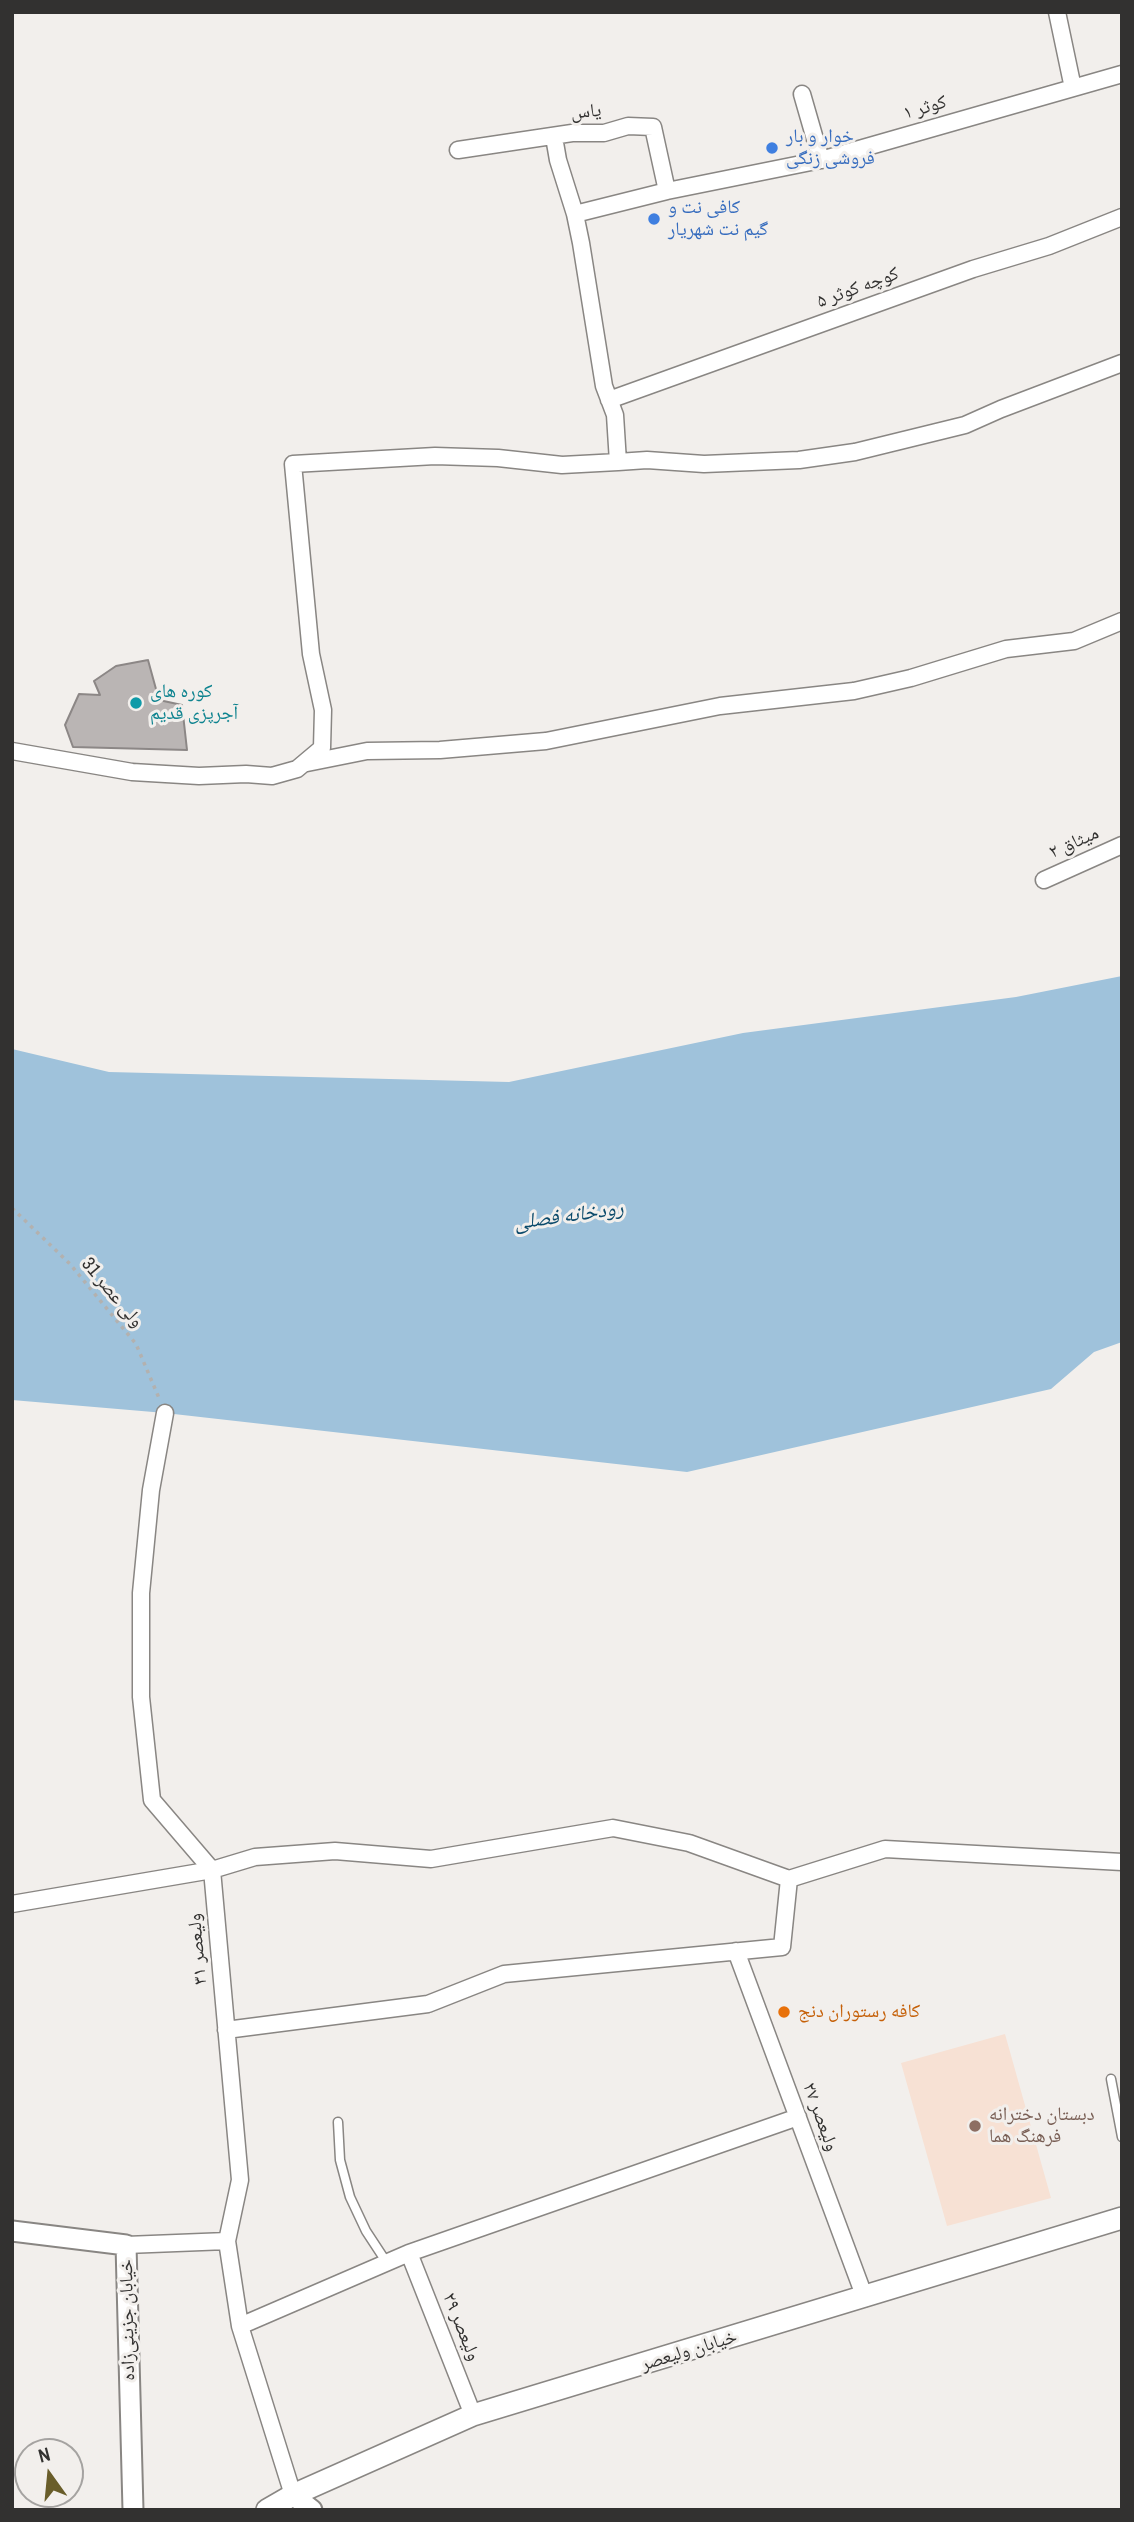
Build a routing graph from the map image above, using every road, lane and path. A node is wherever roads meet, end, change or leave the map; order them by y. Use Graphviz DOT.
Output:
graph roads {
  1 [pos="1057,12"];
  2 [pos="1122,74"];
  3 [pos="1073,88"];
  4 [pos="802,93"];
  5 [pos="554,137"];
  6 [pos="458,150"];
  7 [pos="821,160"];
  8 [pos="667,191"];
  9 [pos="575,214"];
  10 [pos="1122,217"];
  11 [pos="1122,363"];
  12 [pos="609,400"];
  13 [pos="618,462"];
  14 [pos="1122,621"];
  15 [pos="12,751"];
  16 [pos="304,763"];
  17 [pos="1122,845"];
  18 [pos="1044,880"];
  19 [pos="12,1208"];
  20 [pos="165,1413"];
  21 [pos="1122,1862"];
  22 [pos="212,1870"];
  23 [pos="789,1879"];
  24 [pos="12,1904"];
  25 [pos="736,1951"];
  26 [pos="226,2030"];
  27 [pos="1111,2079"];
  28 [pos="798,2117"];
  29 [pos="338,2122"];
  30 [pos="1122,2137"];
  31 [pos="1122,2218"];
  32 [pos="12,2231"];
  33 [pos="227,2241"];
  34 [pos="126,2245"];
  35 [pos="409,2253"];
  36 [pos="387,2263"];
  37 [pos="865,2298"];
  38 [pos="240,2326"];
  39 [pos="473,2415"];
  40 [pos="293,2495"];
  41 [pos="133,2510"];
  42 [pos="267,2510"];
  43 [pos="312,2510"];
  1 -- 3 [label="street"];
  2 -- 3 [label="street, کوثر ۱"];
  3 -- 7 [label="street, کوثر ۱"];
  4 -- 7 [label="street"];
  5 -- 6 [label="street, یاس"];
  5 -- 8 [label="street, یاس"];
  5 -- 9 [label="street"];
  7 -- 8 [label="street, کوثر ۱"];
  8 -- 9 [label="street, کوثر ۱"];
  9 -- 12 [label="street"];
  10 -- 12 [label="street, کوچه کوثر ۵"];
  11 -- 13 [label="street"];
  12 -- 13 [label="street"];
  13 -- 16 [label="street"];
  14 -- 16 [label="street"];
  15 -- 16 [label="street"];
  17 -- 18 [label="street, میثاق ۲"];
  19 -- 20 [label="path, ولی عصر 31"];
  20 -- 22 [label="street"];
  21 -- 23 [label="street"];
  22 -- 23 [label="street"];
  22 -- 24 [label="street"];
  22 -- 26 [label="street, ولیعصر ۳۱"];
  23 -- 25 [label="street"];
  25 -- 26 [label="street"];
  25 -- 28 [label="street, ولیعصر ۲۷"];
  26 -- 33 [label="street, ولیعصر ۳۱"];
  27 -- 30 [label="lane"];
  28 -- 35 [label="street"];
  28 -- 37 [label="street, ولیعصر ۲۷"];
  29 -- 36 [label="lane"];
  31 -- 37 [label="main road, خیابان ولیعصر"];
  32 -- 34 [label="street, خیابان جزینی‌زاده"];
  33 -- 34 [label="street"];
  33 -- 38 [label="street, ولیعصر ۳۱"];
  34 -- 41 [label="street, خیابان جزینی‌زاده"];
  35 -- 36 [label="street"];
  35 -- 39 [label="street, ولیعصر ۲۹"];
  36 -- 38 [label="street"];
  37 -- 39 [label="main road, خیابان ولیعصر"];
  38 -- 40 [label="street, ولیعصر ۳۱"];
  39 -- 40 [label="main road, خیابان ولیعصر"];
  40 -- 42 [label="main road, خیابان ولیعصر"];
  40 -- 43 [label="street"];
}
